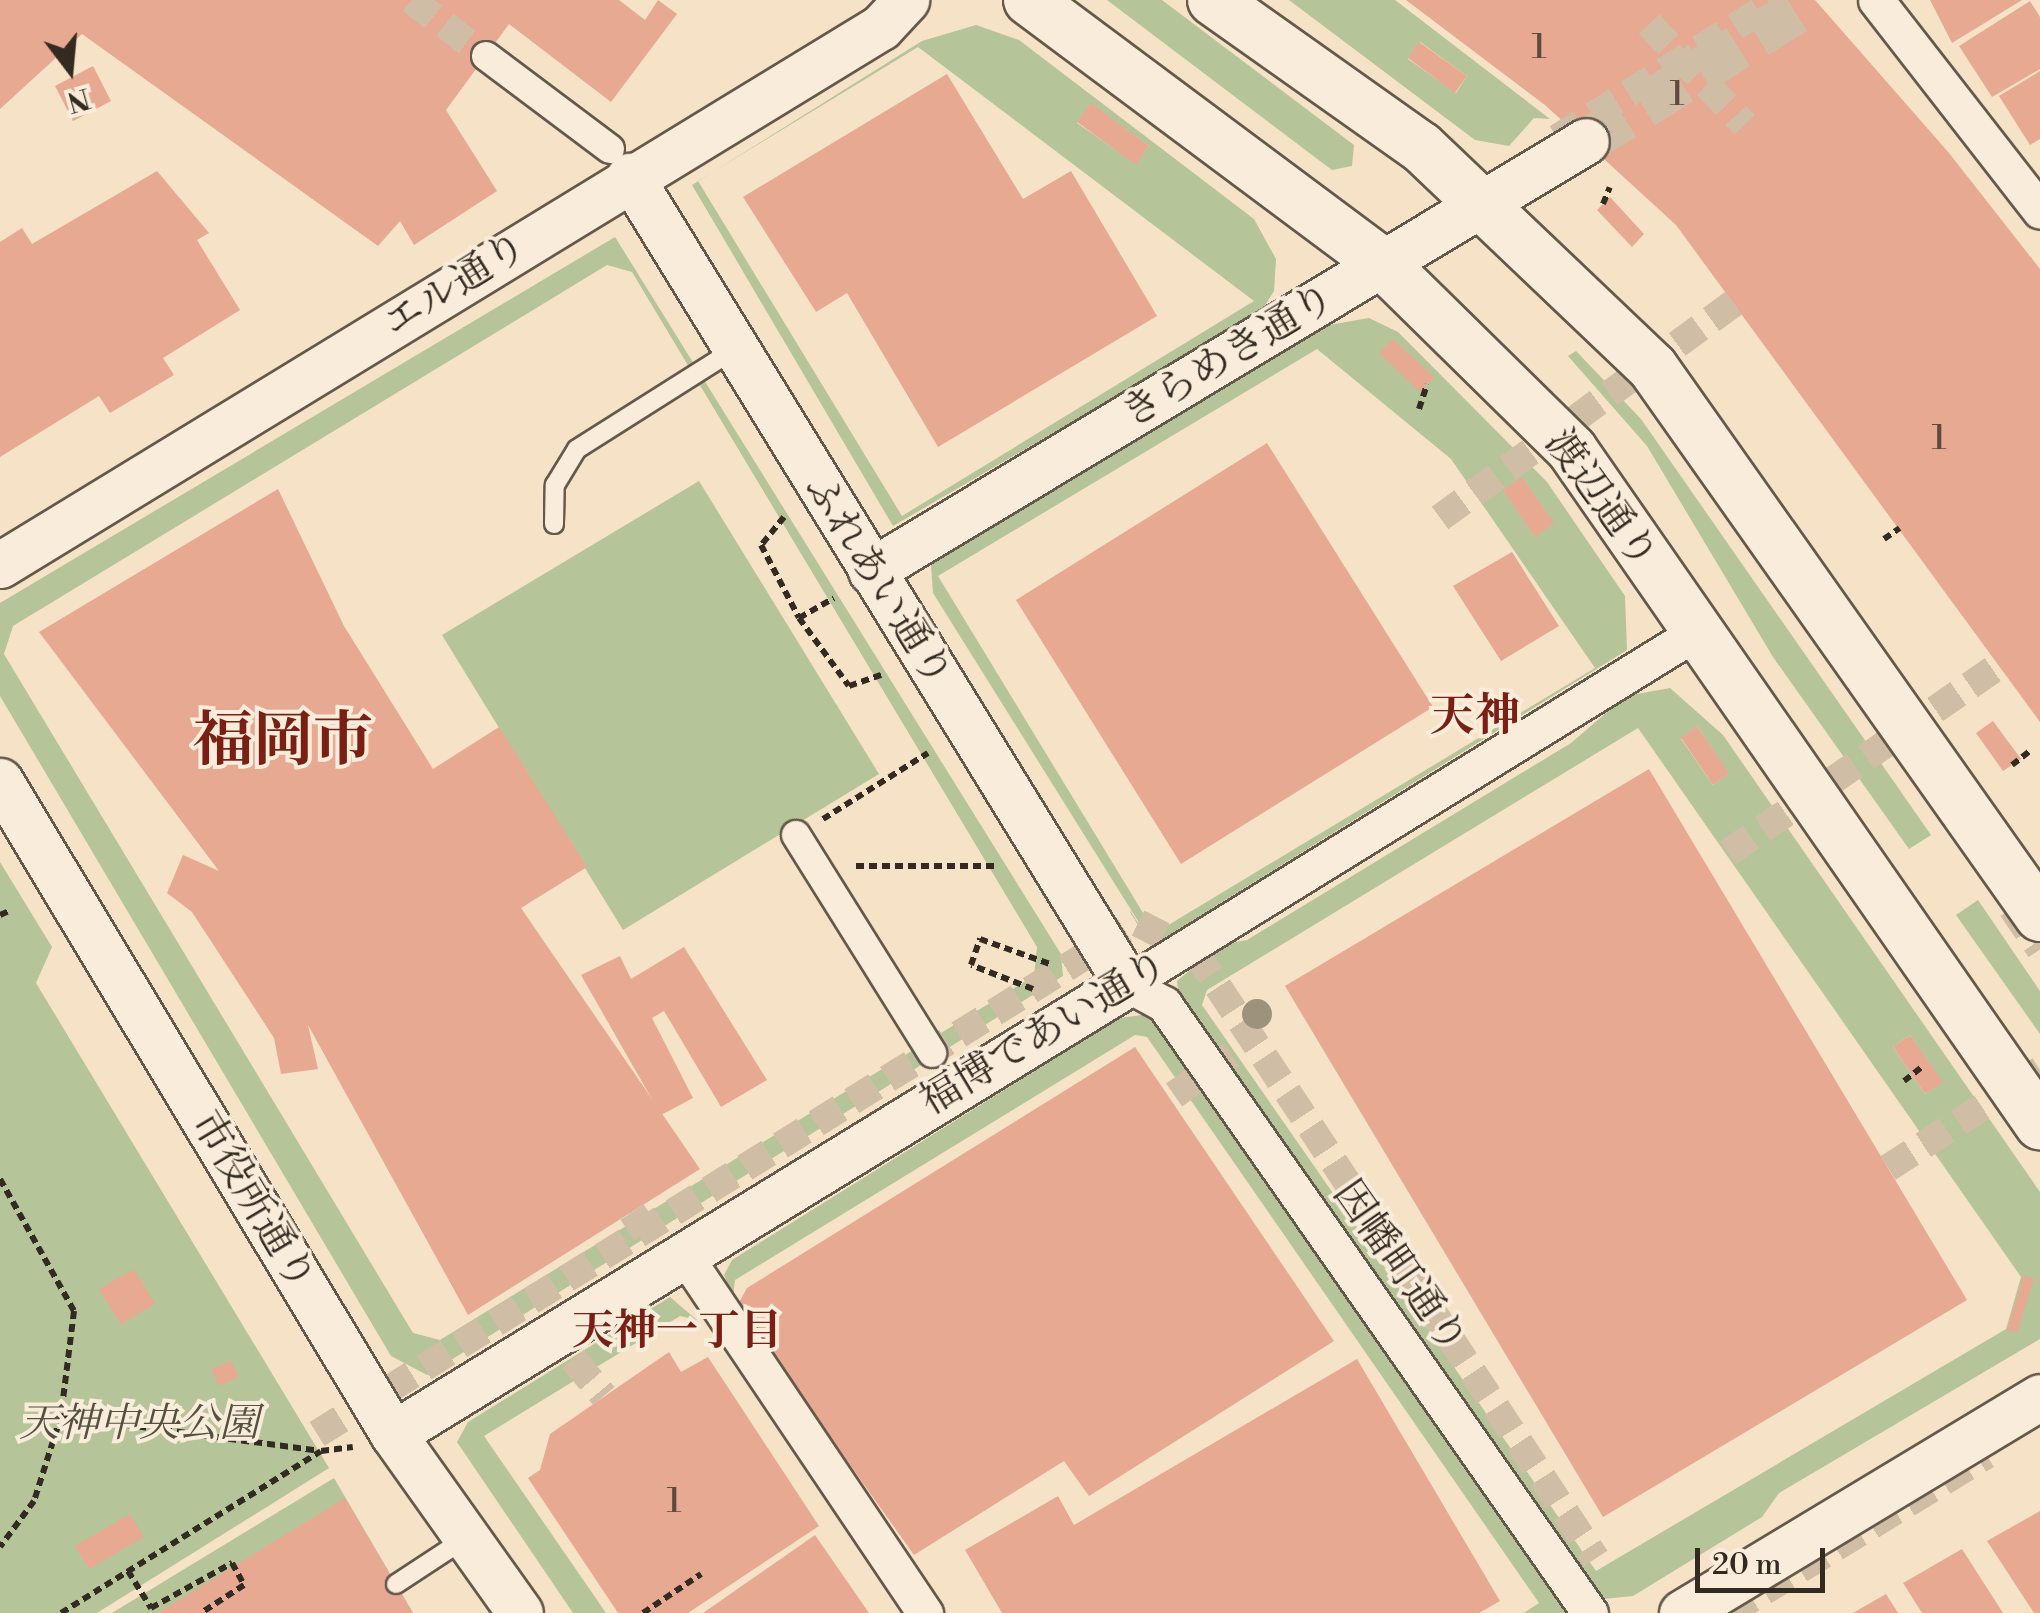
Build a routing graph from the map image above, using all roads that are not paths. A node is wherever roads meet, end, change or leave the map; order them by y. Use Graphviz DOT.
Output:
graph roads {
  1 [pos="906,0"];
  2 [pos="1029,0"];
  3 [pos="1213,0"];
  4 [pos="1876,0"];
  5 [pos="486,56"];
  6 [pos="1586,141"];
  7 [pos="620,163"];
  8 [pos="1485,202"];
  9 [pos="2040,211"];
  10 [pos="1383,264"];
  11 [pos="735,349"];
  12 [pos="554,524"];
  13 [pos="0,564"];
  14 [pos="871,571"];
  15 [pos="1696,633"];
  16 [pos="0,781"];
  17 [pos="796,835"];
  18 [pos="2040,916"];
  19 [pos="1127,984"];
  20 [pos="932,1053"];
  21 [pos="2040,1124"];
  22 [pos="683,1253"];
  23 [pos="2040,1397"];
  24 [pos="393,1434"];
  25 [pos="466,1538"];
  26 [pos="396,1584"];
  27 [pos="520,1613"];
  28 [pos="925,1613"];
  29 [pos="1590,1613"];
  30 [pos="1682,1613"];
  1 -- 7 [label="street, エル通り"];
  2 -- 10 [label="main road, 渡辺通り"];
  3 -- 8 [label="main road"];
  4 -- 9 [label="street"];
  5 -- 7 [label="street"];
  6 -- 8 [label="street, きらめき通り"];
  7 -- 11 [label="street, ふれあい通り"];
  7 -- 13 [label="street, エル通り"];
  8 -- 10 [label="street, きらめき通り"];
  8 -- 18 [label="main road"];
  10 -- 14 [label="street, きらめき通り"];
  10 -- 15 [label="main road, 渡辺通り"];
  11 -- 12 [label="lane"];
  11 -- 14 [label="street, ふれあい通り"];
  14 -- 19 [label="street, ふれあい通り"];
  15 -- 19 [label="street, 福博であい通り"];
  15 -- 21 [label="main road, 渡辺通り"];
  16 -- 24 [label="street, 市役所通り"];
  17 -- 20 [label="street"];
  19 -- 22 [label="street, 福博であい通り"];
  19 -- 29 [label="street, 因幡町通り"];
  22 -- 24 [label="street, 福博であい通り"];
  22 -- 28 [label="street"];
  23 -- 30 [label="street"];
  24 -- 25 [label="street, 市役所通り"];
  25 -- 26 [label="lane"];
  25 -- 27 [label="street, 市役所通り"];
}
